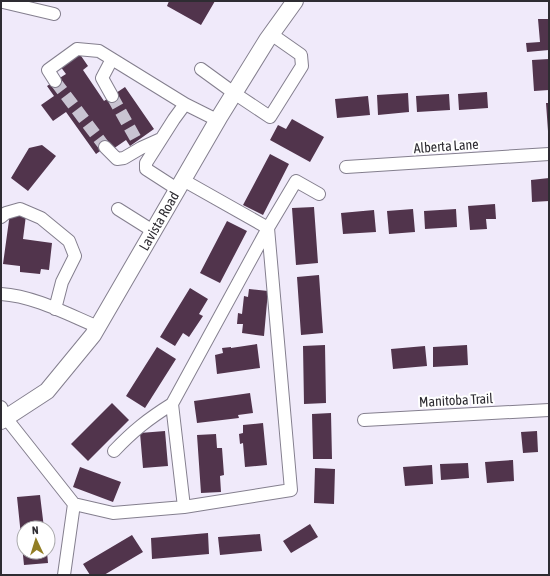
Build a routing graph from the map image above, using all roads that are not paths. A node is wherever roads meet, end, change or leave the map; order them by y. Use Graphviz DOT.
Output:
graph roads {
  1 [pos="294,1"];
  2 [pos="3,3"];
  3 [pos="54,14"];
  4 [pos="271,34"];
  5 [pos="112,58"];
  6 [pos="201,70"];
  7 [pos="56,81"];
  8 [pos="234,93"];
  9 [pos="112,96"];
  10 [pos="185,104"];
  11 [pos="217,120"];
  12 [pos="161,139"];
  13 [pos="105,147"];
  14 [pos="549,154"];
  15 [pos="346,168"];
  16 [pos="180,184"];
  17 [pos="319,194"];
  18 [pos="118,209"];
  19 [pos="1,217"];
  20 [pos="268,228"];
  21 [pos="153,231"];
  22 [pos="1,294"];
  23 [pos="55,309"];
  24 [pos="98,327"];
  25 [pos="172,404"];
  26 [pos="549,410"];
  27 [pos="3,415"];
  28 [pos="364,420"];
  29 [pos="114,451"];
  30 [pos="74,504"];
  31 [pos="184,507"];
  32 [pos="64,575"];
  1 -- 4 [label="main road, Lavista Road"];
  2 -- 3 [label="street"];
  4 -- 8 [label="main road, Lavista Road"];
  4 -- 8 [label="street"];
  5 -- 7 [label="street"];
  5 -- 9 [label="street"];
  5 -- 10 [label="street"];
  6 -- 8 [label="street"];
  8 -- 11 [label="main road, Lavista Road"];
  10 -- 11 [label="street"];
  10 -- 12 [label="street"];
  11 -- 16 [label="main road, Lavista Road"];
  12 -- 13 [label="street"];
  12 -- 16 [label="street"];
  14 -- 15 [label="street, Alberta Lane"];
  16 -- 20 [label="street"];
  16 -- 21 [label="main road, Lavista Road"];
  17 -- 20 [label="street"];
  18 -- 21 [label="street"];
  19 -- 23 [label="street"];
  20 -- 25 [label="street"];
  20 -- 31 [label="street"];
  21 -- 24 [label="main road, Lavista Road"];
  22 -- 23 [label="street"];
  23 -- 24 [label="street"];
  24 -- 27 [label="main road, Lavista Road"];
  25 -- 29 [label="street"];
  25 -- 31 [label="street"];
  26 -- 28 [label="street, Manitoba Trail"];
  27 -- 30 [label="street"];
  30 -- 31 [label="street"];
  30 -- 32 [label="street"];
}
